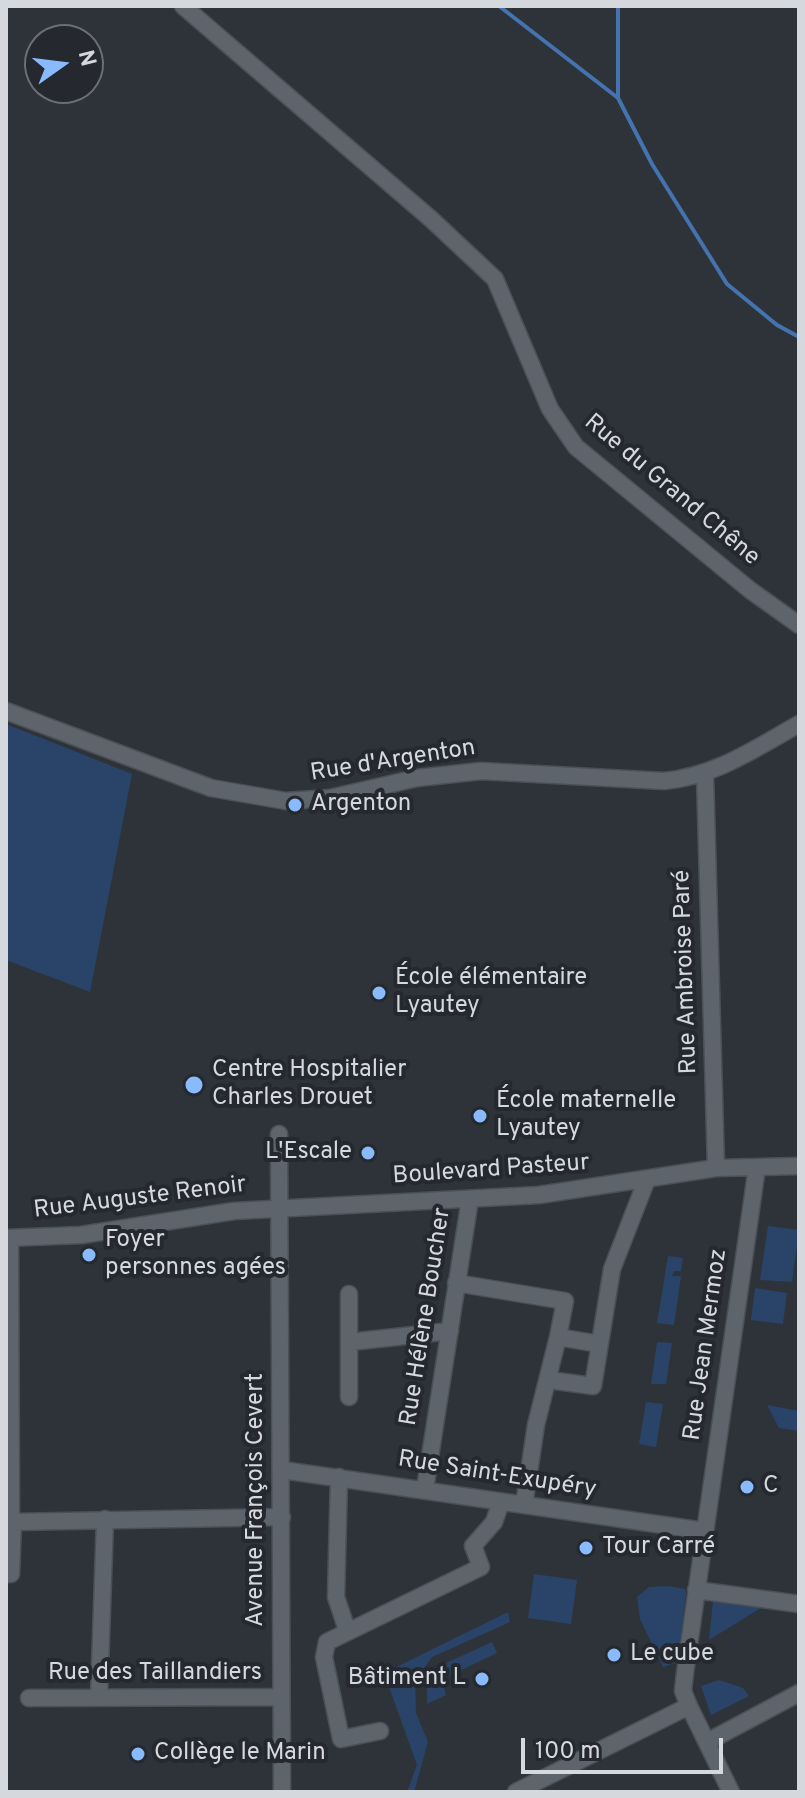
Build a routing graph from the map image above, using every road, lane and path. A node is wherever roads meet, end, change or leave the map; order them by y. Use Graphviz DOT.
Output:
graph roads {
  1 [pos="183,6"];
  2 [pos="799,625"];
  3 [pos="6,711"];
  4 [pos="799,724"];
  5 [pos="705,775"];
  6 [pos="279,1134"];
  7 [pos="799,1166"];
  8 [pos="757,1167"];
  9 [pos="716,1168"];
  10 [pos="647,1179"];
  11 [pos="470,1199"];
  12 [pos="280,1208"];
  13 [pos="8,1238"];
  14 [pos="456,1283"];
  15 [pos="349,1294"];
  16 [pos="450,1331"];
  17 [pos="558,1337"];
  18 [pos="350,1342"];
  19 [pos="599,1344"];
  20 [pos="549,1380"];
  21 [pos="349,1397"];
  22 [pos="9,1422"];
  23 [pos="282,1470"];
  24 [pos="339,1477"];
  25 [pos="425,1489"];
  26 [pos="501,1502"];
  27 [pos="524,1505"];
  28 [pos="282,1517"];
  29 [pos="105,1519"];
  30 [pos="10,1520"];
  31 [pos="705,1531"];
  32 [pos="6,1574"];
  33 [pos="696,1590"];
  34 [pos="799,1604"];
  35 [pos="347,1630"];
  36 [pos="799,1693"];
  37 [pos="99,1697"];
  38 [pos="281,1697"];
  39 [pos="29,1698"];
  40 [pos="689,1706"];
  41 [pos="380,1731"];
  42 [pos="707,1742"];
  43 [pos="516,1791"];
  44 [pos="282,1792"];
  45 [pos="731,1792"];
  1 -- 2 [label="street, Rue du Grand Chêne"];
  3 -- 5 [label="street, Rue d'Argenton"];
  4 -- 5 [label="street"];
  5 -- 9 [label="street, Rue Ambroise Paré"];
  6 -- 12 [label="street, Avenue François Cevert"];
  7 -- 8 [label="street, Boulevard Pasteur"];
  8 -- 9 [label="street, Boulevard Pasteur"];
  8 -- 31 [label="street, Rue Jean Mermoz"];
  9 -- 10 [label="street, Boulevard Pasteur"];
  10 -- 11 [label="street, Boulevard Pasteur"];
  10 -- 19 [label="street"];
  11 -- 12 [label="street, Boulevard Pasteur"];
  11 -- 14 [label="street, Rue Hélène Boucher"];
  12 -- 13 [label="street, Rue Auguste Renoir"];
  12 -- 23 [label="street, Avenue François Cevert"];
  13 -- 22 [label="street"];
  14 -- 16 [label="street, Rue Hélène Boucher"];
  14 -- 17 [label="street"];
  15 -- 18 [label="street"];
  16 -- 18 [label="street"];
  16 -- 25 [label="street, Rue Hélène Boucher"];
  17 -- 19 [label="street"];
  17 -- 20 [label="street"];
  18 -- 21 [label="street"];
  19 -- 20 [label="street"];
  20 -- 27 [label="street"];
  22 -- 30 [label="street"];
  23 -- 24 [label="street, Rue Saint-Exupéry"];
  23 -- 28 [label="street, Avenue François Cevert"];
  24 -- 25 [label="street, Rue Saint-Exupéry"];
  24 -- 35 [label="street"];
  25 -- 26 [label="street, Rue Saint-Exupéry"];
  26 -- 27 [label="street, Rue Saint-Exupéry"];
  26 -- 35 [label="street"];
  27 -- 31 [label="street, Rue Saint-Exupéry"];
  28 -- 29 [label="street"];
  28 -- 38 [label="street, Avenue François Cevert"];
  29 -- 30 [label="street"];
  29 -- 37 [label="street"];
  30 -- 32 [label="street"];
  31 -- 33 [label="street, Rue Jean Mermoz"];
  33 -- 34 [label="street"];
  33 -- 40 [label="street, Rue Jean Mermoz"];
  35 -- 41 [label="street"];
  36 -- 42 [label="street"];
  37 -- 38 [label="street, Rue des Taillandiers"];
  37 -- 39 [label="street, Rue des Taillandiers"];
  38 -- 44 [label="street, Avenue François Cevert"];
  40 -- 42 [label="street"];
  40 -- 43 [label="street"];
  42 -- 45 [label="street"];
}
